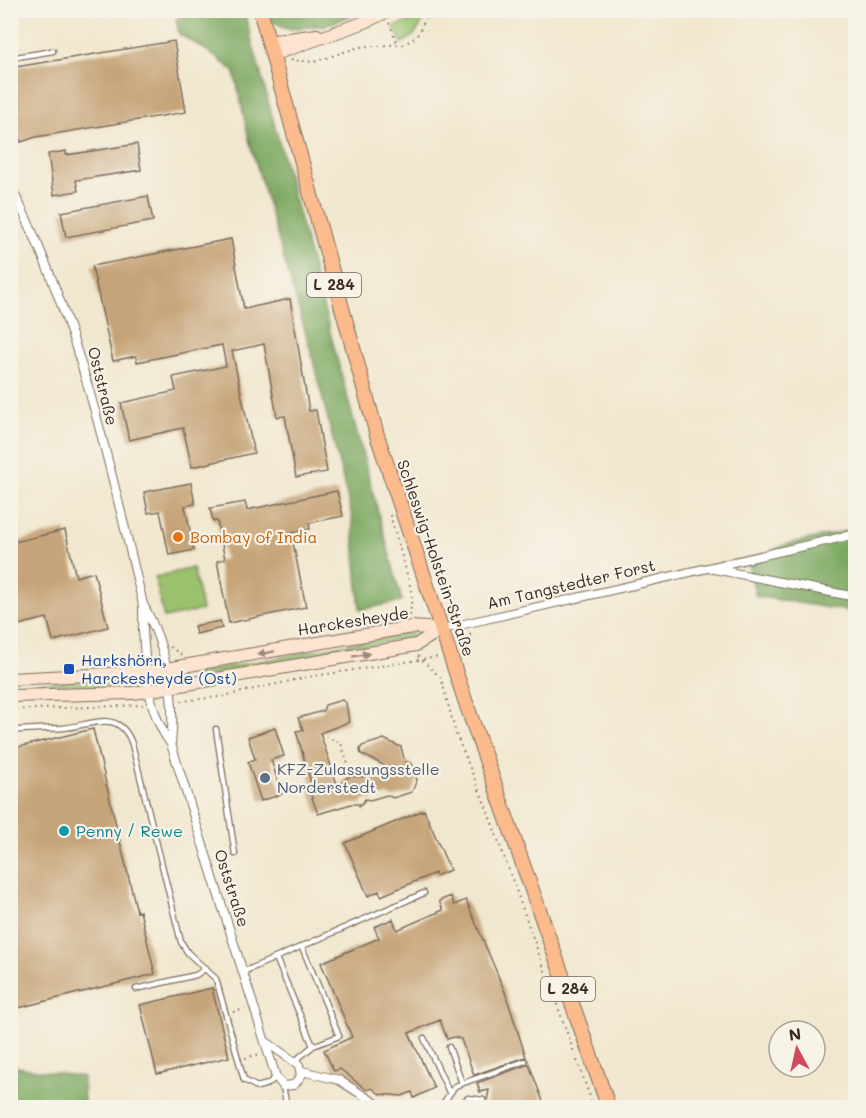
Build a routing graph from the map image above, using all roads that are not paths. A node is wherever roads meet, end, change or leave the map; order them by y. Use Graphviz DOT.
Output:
graph roads {
  1 [pos="260,10"];
  2 [pos="388,12"];
  3 [pos="53,51"];
  4 [pos="272,55"];
  5 [pos="10,58"];
  6 [pos="10,185"];
  7 [pos="855,534"];
  8 [pos="706,568"];
  9 [pos="855,597"];
  10 [pos="143,604"];
  11 [pos="442,629"];
  12 [pos="166,669"];
  13 [pos="148,672"];
  14 [pos="10,679"];
  15 [pos="169,688"];
  16 [pos="150,690"];
  17 [pos="10,696"];
  18 [pos="216,729"];
  19 [pos="10,731"];
  20 [pos="171,744"];
  21 [pos="235,854"];
  22 [pos="424,893"];
  23 [pos="302,947"];
  24 [pos="276,958"];
  25 [pos="206,968"];
  26 [pos="243,972"];
  27 [pos="136,989"];
  28 [pos="424,1038"];
  29 [pos="265,1041"];
  30 [pos="313,1046"];
  31 [pos="449,1047"];
  32 [pos="525,1060"];
  33 [pos="295,1061"];
  34 [pos="302,1071"];
  35 [pos="276,1077"];
  36 [pos="462,1083"];
  37 [pos="283,1086"];
  38 [pos="449,1092"];
  39 [pos="483,1100"];
  40 [pos="287,1107"];
  41 [pos="383,1107"];
  42 [pos="437,1107"];
  43 [pos="456,1107"];
  44 [pos="609,1107"];
  1 -- 4 [label="main road, Schleswig-Holstein-Straße / L 284"];
  2 -- 4 [label="main road"];
  3 -- 5 [label="lane"];
  4 -- 11 [label="main road, Schleswig-Holstein-Straße / L 284"];
  6 -- 10 [label="street, Oststraße"];
  7 -- 8 [label="street, Am Tangstedter Forst"];
  8 -- 9 [label="street, Am Tangstedter Forst"];
  8 -- 11 [label="street, Am Tangstedter Forst"];
  10 -- 12 [label="street, Oststraße"];
  10 -- 13 [label="street, Oststraße"];
  11 -- 12 [label="main road, Harckesheyde, one-way"];
  15 -- 11 [label="main road, Harckesheyde, one-way"];
  11 -- 44 [label="main road, Schleswig-Holstein-Straße / L 284"];
  12 -- 13 [label="main road, Harckesheyde"];
  12 -- 15 [label="street, Oststraße"];
  13 -- 14 [label="main road, Harckesheyde"];
  13 -- 16 [label="street, Oststraße"];
  15 -- 16 [label="main road, Harckesheyde"];
  15 -- 20 [label="street, Oststraße"];
  16 -- 17 [label="main road, Harckesheyde"];
  16 -- 20 [label="street, Oststraße"];
  18 -- 21 [label="lane"];
  19 -- 25 [label="lane"];
  20 -- 26 [label="street, Oststraße"];
  22 -- 23 [label="lane"];
  23 -- 24 [label="lane"];
  23 -- 30 [label="lane"];
  24 -- 26 [label="lane"];
  24 -- 30 [label="lane"];
  25 -- 27 [label="lane"];
  25 -- 35 [label="lane"];
  26 -- 29 [label="street, Oststraße"];
  28 -- 38 [label="lane"];
  29 -- 33 [label="street"];
  29 -- 35 [label="street, Oststraße"];
  30 -- 33 [label="lane"];
  31 -- 36 [label="lane"];
  32 -- 36 [label="lane"];
  33 -- 34 [label="street"];
  34 -- 37 [label="street"];
  34 -- 41 [label="street"];
  35 -- 37 [label="street, Oststraße"];
  36 -- 38 [label="lane"];
  37 -- 40 [label="lane"];
  38 -- 42 [label="lane"];
  39 -- 43 [label="lane"];
}
